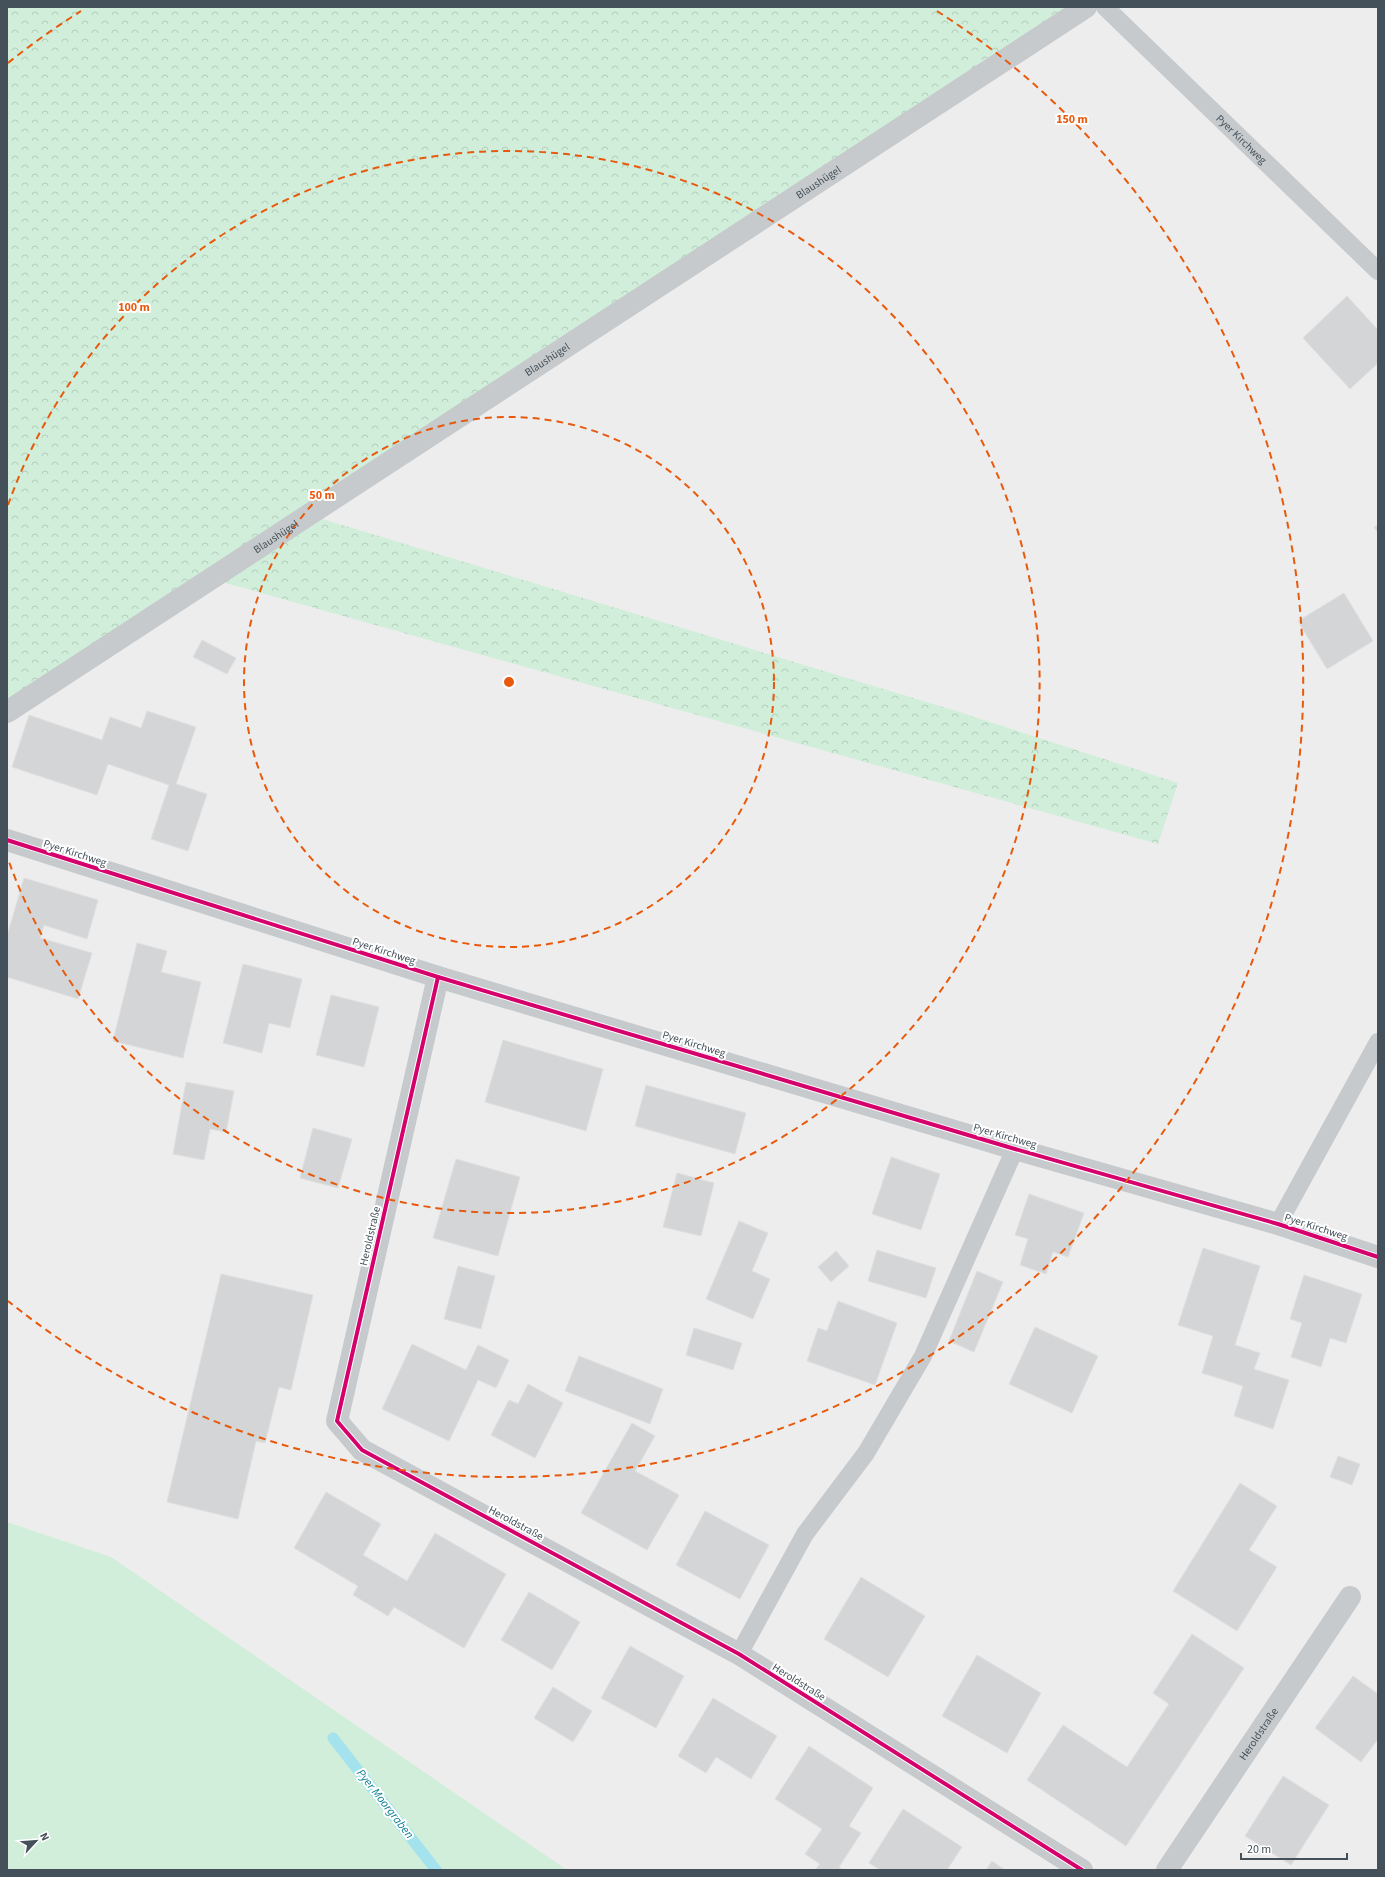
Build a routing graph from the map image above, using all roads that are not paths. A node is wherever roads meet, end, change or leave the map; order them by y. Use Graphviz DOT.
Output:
graph roads {
  1 [pos="1086,7"];
  2 [pos="1105,7"];
  3 [pos="1378,271"];
  4 [pos="7,712"];
  5 [pos="7,840"];
  6 [pos="438,977"];
  7 [pos="1378,1042"];
  8 [pos="1016,1148"];
  9 [pos="1278,1224"];
  10 [pos="1378,1257"];
  11 [pos="1350,1597"];
  12 [pos="739,1654"];
  13 [pos="1082,1870"];
  14 [pos="1167,1870"];
  1 -- 4 [label="street, Blaushügel"];
  2 -- 3 [label="lane, Pyer Kirchweg"];
  5 -- 6 [label="street, Pyer Kirchweg"];
  6 -- 8 [label="street, Pyer Kirchweg"];
  6 -- 12 [label="street, Heroldstraße"];
  7 -- 9 [label="lane, Pyer Kirchweg"];
  8 -- 9 [label="street, Pyer Kirchweg"];
  8 -- 12 [label="lane"];
  9 -- 10 [label="street, Pyer Kirchweg"];
  11 -- 14 [label="street, Heroldstraße"];
  12 -- 13 [label="street, Heroldstraße"];
}
